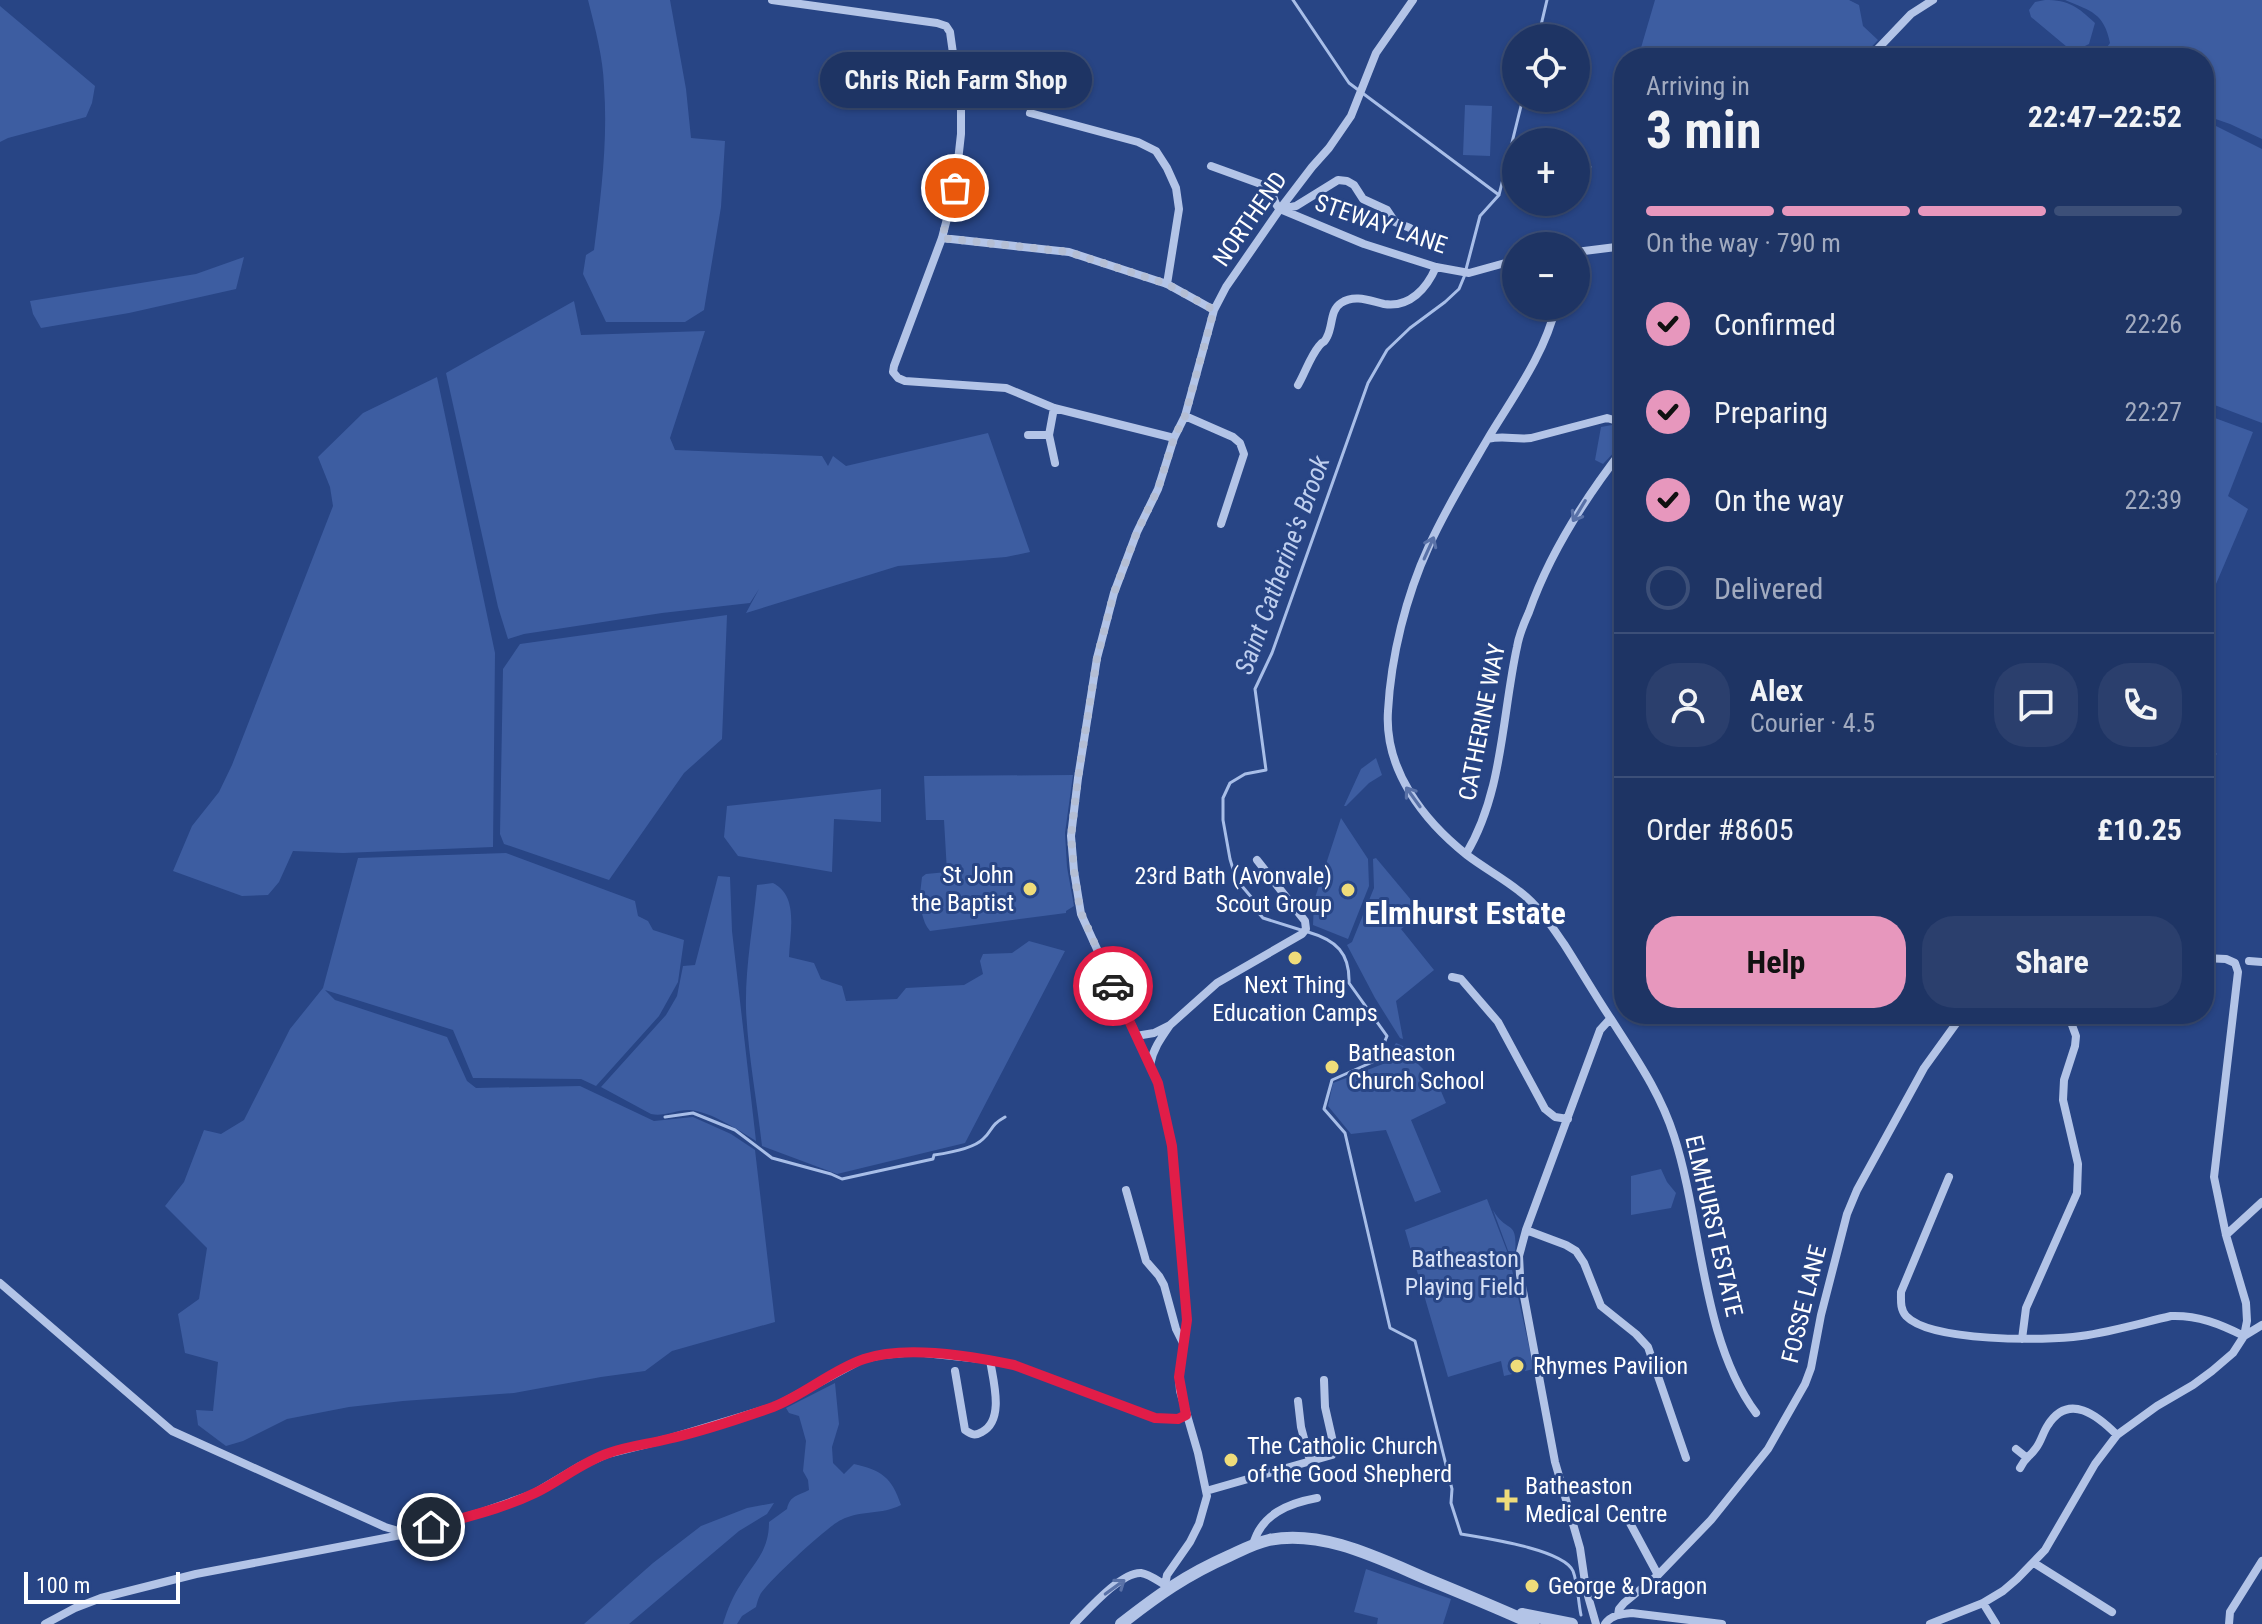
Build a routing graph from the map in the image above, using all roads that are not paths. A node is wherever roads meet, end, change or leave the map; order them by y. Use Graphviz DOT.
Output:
graph roads {
  1 [pos="772,0"];
  2 [pos="1413,0"];
  3 [pos="1933,0"];
  4 [pos="1879,48"];
  5 [pos="1030,113"];
  6 [pos="1211,166"];
  7 [pos="1280,209"];
  8 [pos="1410,228"];
  9 [pos="942,238"];
  10 [pos="1614,247"];
  11 [pos="1590,250"];
  12 [pos="1502,264"];
  13 [pos="1436,267"];
  14 [pos="1167,284"];
  15 [pos="1214,310"];
  16 [pos="1551,320"];
  17 [pos="1298,385"];
  18 [pos="1054,408"];
  19 [pos="1185,416"];
  20 [pos="1614,420"];
  21 [pos="1028,435"];
  22 [pos="1049,435"];
  23 [pos="1174,438"];
  24 [pos="1488,439"];
  25 [pos="1614,461"];
  26 [pos="1055,463"];
  27 [pos="1221,524"];
  28 [pos="1466,854"];
  29 [pos="1257,860"];
  30 [pos="2214,958"];
  31 [pos="2249,961"];
  32 [pos="2262,962"];
  33 [pos="1452,977"];
  34 [pos="1610,1019"];
  35 [pos="1956,1024"];
  36 [pos="2073,1024"];
  37 [pos="1170,1025"];
  38 [pos="1136,1036"];
  39 [pos="1150,1065"];
  40 [pos="1568,1119"];
  41 [pos="1949,1177"];
  42 [pos="1126,1190"];
  43 [pos="2262,1202"];
  44 [pos="1526,1230"];
  45 [pos="2226,1235"];
  46 [pos="0,1283"];
  47 [pos="2262,1325"];
  48 [pos="2244,1336"];
  49 [pos="2022,1339"];
  50 [pos="1183,1344"];
  51 [pos="990,1360"];
  52 [pos="955,1371"];
  53 [pos="1324,1380"];
  54 [pos="1759,1398"];
  55 [pos="1298,1401"];
  56 [pos="1749,1404"];
  57 [pos="1756,1413"];
  58 [pos="1186,1415"];
  59 [pos="2117,1435"];
  60 [pos="2016,1449"];
  61 [pos="2026,1457"];
  62 [pos="1686,1458"];
  63 [pos="1310,1461"];
  64 [pos="2020,1468"];
  65 [pos="1206,1494"];
  66 [pos="1317,1498"];
  67 [pos="1630,1523"];
  68 [pos="406,1534"];
  69 [pos="1253,1545"];
  70 [pos="2262,1561"];
  71 [pos="2034,1563"];
  72 [pos="1658,1575"];
  73 [pos="1166,1586"];
  74 [pos="1983,1603"];
  75 [pos="1503,1610"];
  76 [pos="2112,1612"];
  77 [pos="1618,1615"];
  78 [pos="45,1624"];
  79 [pos="1074,1624"];
  80 [pos="1121,1624"];
  81 [pos="1533,1624"];
  82 [pos="1572,1624"];
  83 [pos="1596,1624"];
  84 [pos="1605,1624"];
  85 [pos="1722,1624"];
  86 [pos="1930,1624"];
  87 [pos="1996,1624"];
  88 [pos="2229,1624"];
  1 -- 9 [label="street"];
  2 -- 7 [label="street, NORTHEND"];
  3 -- 4 [label="street"];
  5 -- 14 [label="street"];
  6 -- 7 [label="street"];
  7 -- 8 [label="street"];
  7 -- 13 [label="street, STEWAY LANE"];
  7 -- 15 [label="street, NORTHEND"];
  9 -- 14 [label="street"];
  9 -- 18 [label="street"];
  10 -- 11 [label="street"];
  12 -- 13 [label="street, STEWAY LANE"];
  13 -- 17 [label="street"];
  14 -- 15 [label="street"];
  15 -- 19 [label="street, NORTHEND"];
  16 -- 24 [label="street, CATHERINE WAY"];
  18 -- 22 [label="street"];
  18 -- 23 [label="street"];
  19 -- 23 [label="street, NORTHEND"];
  19 -- 27 [label="street"];
  20 -- 24 [label="street"];
  21 -- 22 [label="street"];
  22 -- 26 [label="street"];
  23 -- 38 [label="street, NORTHEND"];
  28 -- 24 [label="street, CATHERINE WAY, one-way"];
  25 -- 28 [label="street, CATHERINE WAY, one-way"];
  28 -- 34 [label="street, ELMHURST ESTATE"];
  29 -- 37 [label="street"];
  30 -- 45 [label="street"];
  31 -- 32 [label="street"];
  33 -- 40 [label="street"];
  34 -- 40 [label="street"];
  34 -- 56 [label="street, ELMHURST ESTATE"];
  35 -- 72 [label="street, FOSSE LANE"];
  36 -- 49 [label="street"];
  37 -- 38 [label="street"];
  37 -- 39 [label="street"];
  38 -- 39 [label="street, NORTHEND"];
  39 -- 50 [label="street, NORTHEND"];
  40 -- 44 [label="street"];
  41 -- 49 [label="street"];
  42 -- 50 [label="street"];
  43 -- 45 [label="street"];
  44 -- 62 [label="street"];
  44 -- 83 [label="street"];
  45 -- 48 [label="street"];
  46 -- 68 [label="street"];
  47 -- 48 [label="street"];
  48 -- 49 [label="street"];
  48 -- 59 [label="street"];
  50 -- 58 [label="street, NORTHEND"];
  51 -- 52 [label="street"];
  51 -- 58 [label="street"];
  51 -- 68 [label="street"];
  53 -- 63 [label="street"];
  54 -- 56 [label="street"];
  55 -- 63 [label="street"];
  56 -- 57 [label="street, ELMHURST ESTATE"];
  58 -- 65 [label="street, NORTHEND"];
  59 -- 61 [label="street"];
  59 -- 71 [label="street"];
  60 -- 61 [label="street"];
  61 -- 64 [label="street"];
  63 -- 65 [label="street"];
  65 -- 73 [label="street"];
  66 -- 69 [label="street"];
  67 -- 72 [label="street"];
  68 -- 78 [label="street"];
  69 -- 73 [label="street"];
  69 -- 75 [label="street"];
  70 -- 88 [label="street"];
  71 -- 74 [label="street"];
  71 -- 76 [label="street"];
  72 -- 77 [label="street, FOSSE LANE"];
  79 -- 73 [label="street, one-way"];
  73 -- 80 [label="street"];
  74 -- 86 [label="street"];
  74 -- 87 [label="street"];
  75 -- 81 [label="street"];
  75 -- 82 [label="street"];
  77 -- 84 [label="street, FOSSE LANE"];
  77 -- 85 [label="street"];
}
